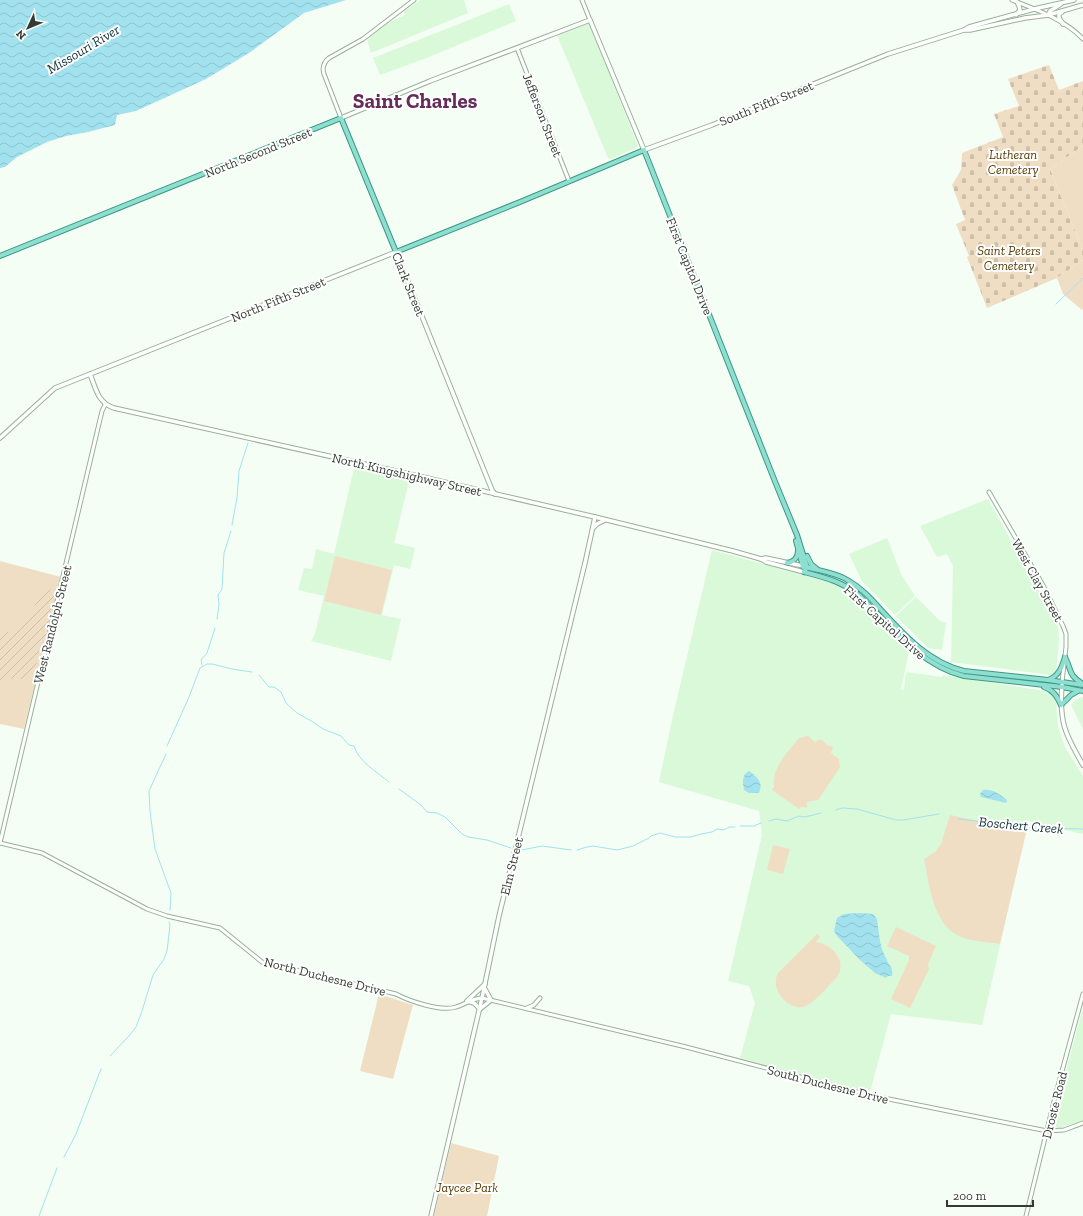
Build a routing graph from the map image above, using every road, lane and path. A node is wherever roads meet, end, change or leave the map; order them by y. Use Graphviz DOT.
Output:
graph roads {
  1 [pos="414,0"];
  2 [pos="582,0"];
  3 [pos="1012,0"];
  4 [pos="1074,0"];
  5 [pos="1017,2"];
  6 [pos="1061,3"];
  7 [pos="1083,5"];
  8 [pos="1034,9"];
  9 [pos="1064,10"];
  10 [pos="1016,15"];
  11 [pos="1048,15"];
  12 [pos="1025,18"];
  13 [pos="590,20"];
  14 [pos="1063,24"];
  15 [pos="964,30"];
  16 [pos="1083,39"];
  17 [pos="517,48"];
  18 [pos="341,118"];
  19 [pos="644,150"];
  20 [pos="569,182"];
  21 [pos="396,252"];
  22 [pos="0,256"];
  23 [pos="90,374"];
  24 [pos="105,405"];
  25 [pos="0,438"];
  26 [pos="989,492"];
  27 [pos="495,494"];
  28 [pos="595,517"];
  29 [pos="605,520"];
  30 [pos="592,529"];
  31 [pos="796,534"];
  32 [pos="796,541"];
  33 [pos="761,559"];
  34 [pos="787,563"];
  35 [pos="805,567"];
  36 [pos="819,571"];
  37 [pos="804,572"];
  38 [pos="1066,657"];
  39 [pos="1048,680"];
  40 [pos="1062,682"];
  41 [pos="1032,683"];
  42 [pos="1083,685"];
  43 [pos="1062,687"];
  44 [pos="1081,691"];
  45 [pos="1061,705"];
  46 [pos="1083,765"];
  47 [pos="0,843"];
  48 [pos="485,983"];
  49 [pos="484,988"];
  50 [pos="1083,994"];
  51 [pos="482,998"];
  52 [pos="540,998"];
  53 [pos="491,1000"];
  54 [pos="467,1001"];
  55 [pos="527,1008"];
  56 [pos="480,1009"];
  57 [pos="575,1020"];
  58 [pos="1083,1123"];
  59 [pos="1047,1131"];
  60 [pos="430,1216"];
  61 [pos="1026,1216"];
  1 -- 18 [label="street, Clark Street"];
  2 -- 13 [label="street, First Capitol Drive"];
  3 -- 5 [label="street"];
  4 -- 6 [label="main road, South Fifth Street"];
  5 -- 8 [label="street"];
  5 -- 10 [label="main road"];
  6 -- 8 [label="main road, South Fifth Street"];
  6 -- 11 [label="main road"];
  7 -- 9 [label="main road, South Fifth Street"];
  8 -- 10 [label="main road, South Fifth Street"];
  8 -- 11 [label="street"];
  8 -- 12 [label="main road"];
  9 -- 11 [label="main road, South Fifth Street"];
  9 -- 14 [label="main road"];
  10 -- 15 [label="main road, South Fifth Street"];
  11 -- 12 [label="main road, South Fifth Street"];
  11 -- 14 [label="street"];
  12 -- 15 [label="main road, South Fifth Street"];
  13 -- 17 [label="main road, North Second Street"];
  13 -- 19 [label="main road, First Capitol Drive"];
  14 -- 16 [label="street"];
  15 -- 19 [label="main road, South Fifth Street"];
  17 -- 18 [label="main road, North Second Street"];
  17 -- 20 [label="street, Jefferson Street"];
  18 -- 21 [label="main road, Clark Street"];
  18 -- 22 [label="main road, North Second Street"];
  19 -- 20 [label="main road, South Fifth Street"];
  19 -- 31 [label="main road, First Capitol Drive"];
  20 -- 21 [label="main road, North Fifth Street"];
  21 -- 23 [label="main road, North Fifth Street"];
  21 -- 27 [label="main road, Clark Street"];
  23 -- 24 [label="main road"];
  23 -- 25 [label="main road, North Fifth Street"];
  24 -- 27 [label="main road, North Kingshighway Street"];
  24 -- 47 [label="street, West Randolph Street"];
  26 -- 38 [label="street, West Clay Street"];
  27 -- 28 [label="main road, North Kingshighway Street"];
  28 -- 29 [label="main road, North Kingshighway Street"];
  28 -- 30 [label="main road, Elm Street"];
  29 -- 30 [label="main road"];
  29 -- 33 [label="main road, North Kingshighway Street"];
  30 -- 48 [label="main road, Elm Street"];
  31 -- 32 [label="main road, First Capitol Drive"];
  31 -- 35 [label="main road, First Capitol Drive"];
  31 -- 36 [label="main road"];
  32 -- 34 [label="main road"];
  32 -- 35 [label="main road, First Capitol Drive"];
  33 -- 34 [label="main road"];
  33 -- 37 [label="main road"];
  34 -- 35 [label="main road"];
  35 -- 36 [label="main road, First Capitol Drive"];
  35 -- 37 [label="main road"];
  36 -- 39 [label="main road, First Capitol Drive"];
  37 -- 41 [label="main road, First Capitol Drive"];
  38 -- 39 [label="main road"];
  38 -- 40 [label="street, West Clay Street"];
  38 -- 42 [label="main road"];
  39 -- 40 [label="main road, First Capitol Drive"];
  40 -- 42 [label="main road, First Capitol Drive"];
  40 -- 43 [label="main road, West Clay Street"];
  41 -- 43 [label="main road, First Capitol Drive"];
  41 -- 45 [label="main road"];
  43 -- 44 [label="main road, First Capitol Drive"];
  43 -- 45 [label="main road, West Clay Street"];
  44 -- 45 [label="main road"];
  45 -- 46 [label="main road, West Clay Street"];
  47 -- 54 [label="street, North Duchesne Drive"];
  48 -- 49 [label="main road, Elm Street"];
  48 -- 54 [label="main road"];
  49 -- 51 [label="main road, Elm Street"];
  49 -- 53 [label="main road"];
  50 -- 59 [label="street, Droste Road"];
  51 -- 53 [label="street, North Duchesne Drive"];
  51 -- 54 [label="street, North Duchesne Drive"];
  51 -- 56 [label="main road, Elm Street"];
  52 -- 55 [label="street"];
  53 -- 55 [label="street, North Duchesne Drive"];
  53 -- 56 [label="main road"];
  54 -- 56 [label="main road"];
  55 -- 57 [label="street, North Duchesne Drive"];
  56 -- 60 [label="main road, Elm Street"];
  57 -- 59 [label="street, South Duchesne Drive"];
  58 -- 59 [label="street, South Duchesne Drive"];
  59 -- 61 [label="street, Droste Road"];
}
